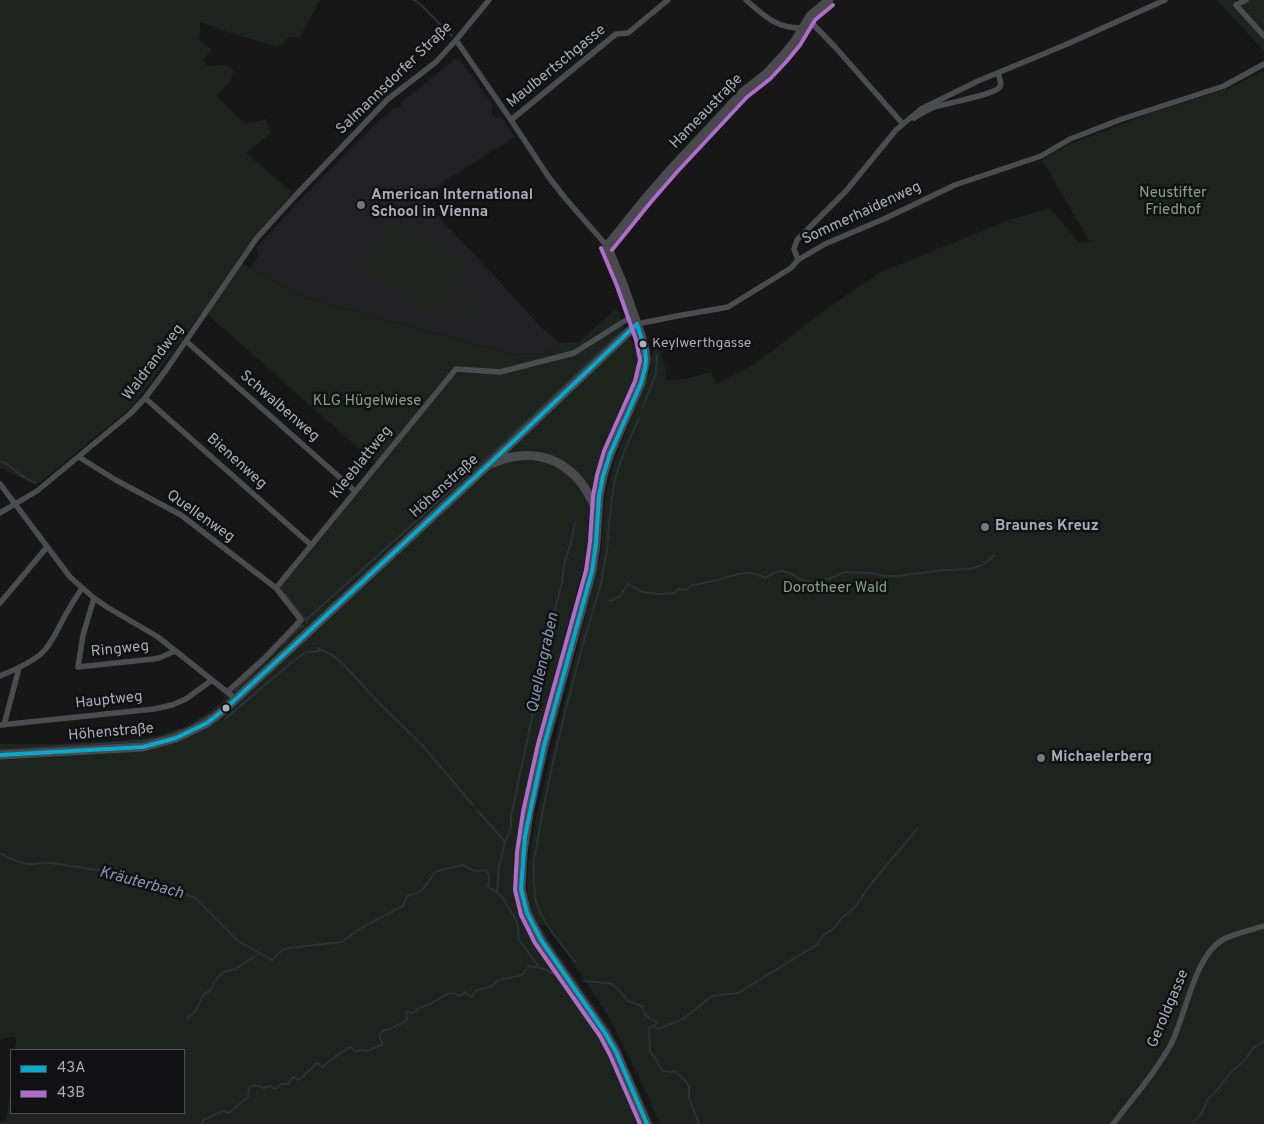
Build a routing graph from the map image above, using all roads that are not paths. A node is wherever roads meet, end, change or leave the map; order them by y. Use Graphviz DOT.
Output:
graph roads {
  1 [pos="489,0"];
  2 [pos="668,0"];
  3 [pos="746,0"];
  4 [pos="829,0"];
  5 [pos="1165,0"];
  6 [pos="1246,0"];
  7 [pos="808,19"];
  8 [pos="803,28"];
  9 [pos="1264,36"];
  10 [pos="456,40"];
  11 [pos="1264,64"];
  12 [pos="998,73"];
  13 [pos="511,120"];
  14 [pos="903,124"];
  15 [pos="296,195"];
  16 [pos="607,246"];
  17 [pos="798,260"];
  18 [pos="635,320"];
  19 [pos="186,341"];
  20 [pos="145,398"];
  21 [pos="79,456"];
  22 [pos="488,465"];
  23 [pos="0,484"];
  24 [pos="355,491"];
  25 [pos="16,505"];
  26 [pos="598,511"];
  27 [pos="0,513"];
  28 [pos="311,545"];
  29 [pos="47,547"];
  30 [pos="82,588"];
  31 [pos="276,588"];
  32 [pos="94,598"];
  33 [pos="0,603"];
  34 [pos="176,651"];
  35 [pos="19,668"];
  36 [pos="0,676"];
  37 [pos="212,680"];
  38 [pos="227,692"];
  39 [pos="236,699"];
  40 [pos="2,725"];
  41 [pos="0,755"];
  42 [pos="1264,926"];
  43 [pos="647,1124"];
  44 [pos="1113,1124"];
  1 -- 10 [label="street, Salmannsdorfer Straße"];
  2 -- 13 [label="street, Maulbertschgasse"];
  3 -- 8 [label="street"];
  4 -- 7 [label="main road, Hameaustraße"];
  5 -- 12 [label="street"];
  6 -- 9 [label="street"];
  7 -- 8 [label="main road, Hameaustraße"];
  7 -- 14 [label="street"];
  8 -- 16 [label="main road, Hameaustraße"];
  10 -- 13 [label="street"];
  10 -- 15 [label="street, Salmannsdorfer Straße"];
  11 -- 17 [label="street, Sommerhaidenweg"];
  12 -- 14 [label="street"];
  12 -- 14 [label="street"];
  13 -- 16 [label="street"];
  14 -- 17 [label="street"];
  15 -- 19 [label="street, Waldrandweg"];
  16 -- 18 [label="main road"];
  17 -- 18 [label="street, Sommerhaidenweg"];
  18 -- 22 [label="main road"];
  18 -- 24 [label="street, Kleeblattweg"];
  18 -- 26 [label="main road"];
  19 -- 20 [label="street, Waldrandweg"];
  19 -- 24 [label="street, Schwalbenweg"];
  20 -- 21 [label="street, Waldrandweg"];
  20 -- 28 [label="street, Bienenweg"];
  21 -- 25 [label="street, Waldrandweg"];
  21 -- 31 [label="street, Quellenweg"];
  22 -- 26 [label="main road, Höhenstraße"];
  22 -- 39 [label="main road, Höhenstraße"];
  23 -- 25 [label="street"];
  24 -- 28 [label="street, Kleeblattweg"];
  25 -- 27 [label="street, Waldrandweg"];
  25 -- 29 [label="street"];
  26 -- 43 [label="main road"];
  28 -- 31 [label="street, Kleeblattweg"];
  29 -- 30 [label="street"];
  29 -- 33 [label="street"];
  30 -- 32 [label="street"];
  30 -- 35 [label="street"];
  31 -- 38 [label="street"];
  32 -- 34 [label="street"];
  32 -- 34 [label="street, Ringweg"];
  34 -- 37 [label="street"];
  35 -- 36 [label="street"];
  35 -- 40 [label="street"];
  37 -- 38 [label="street"];
  37 -- 40 [label="street, Hauptweg"];
  38 -- 39 [label="street"];
  39 -- 41 [label="main road, Höhenstraße"];
  42 -- 44 [label="street, Geroldgasse"];
}
